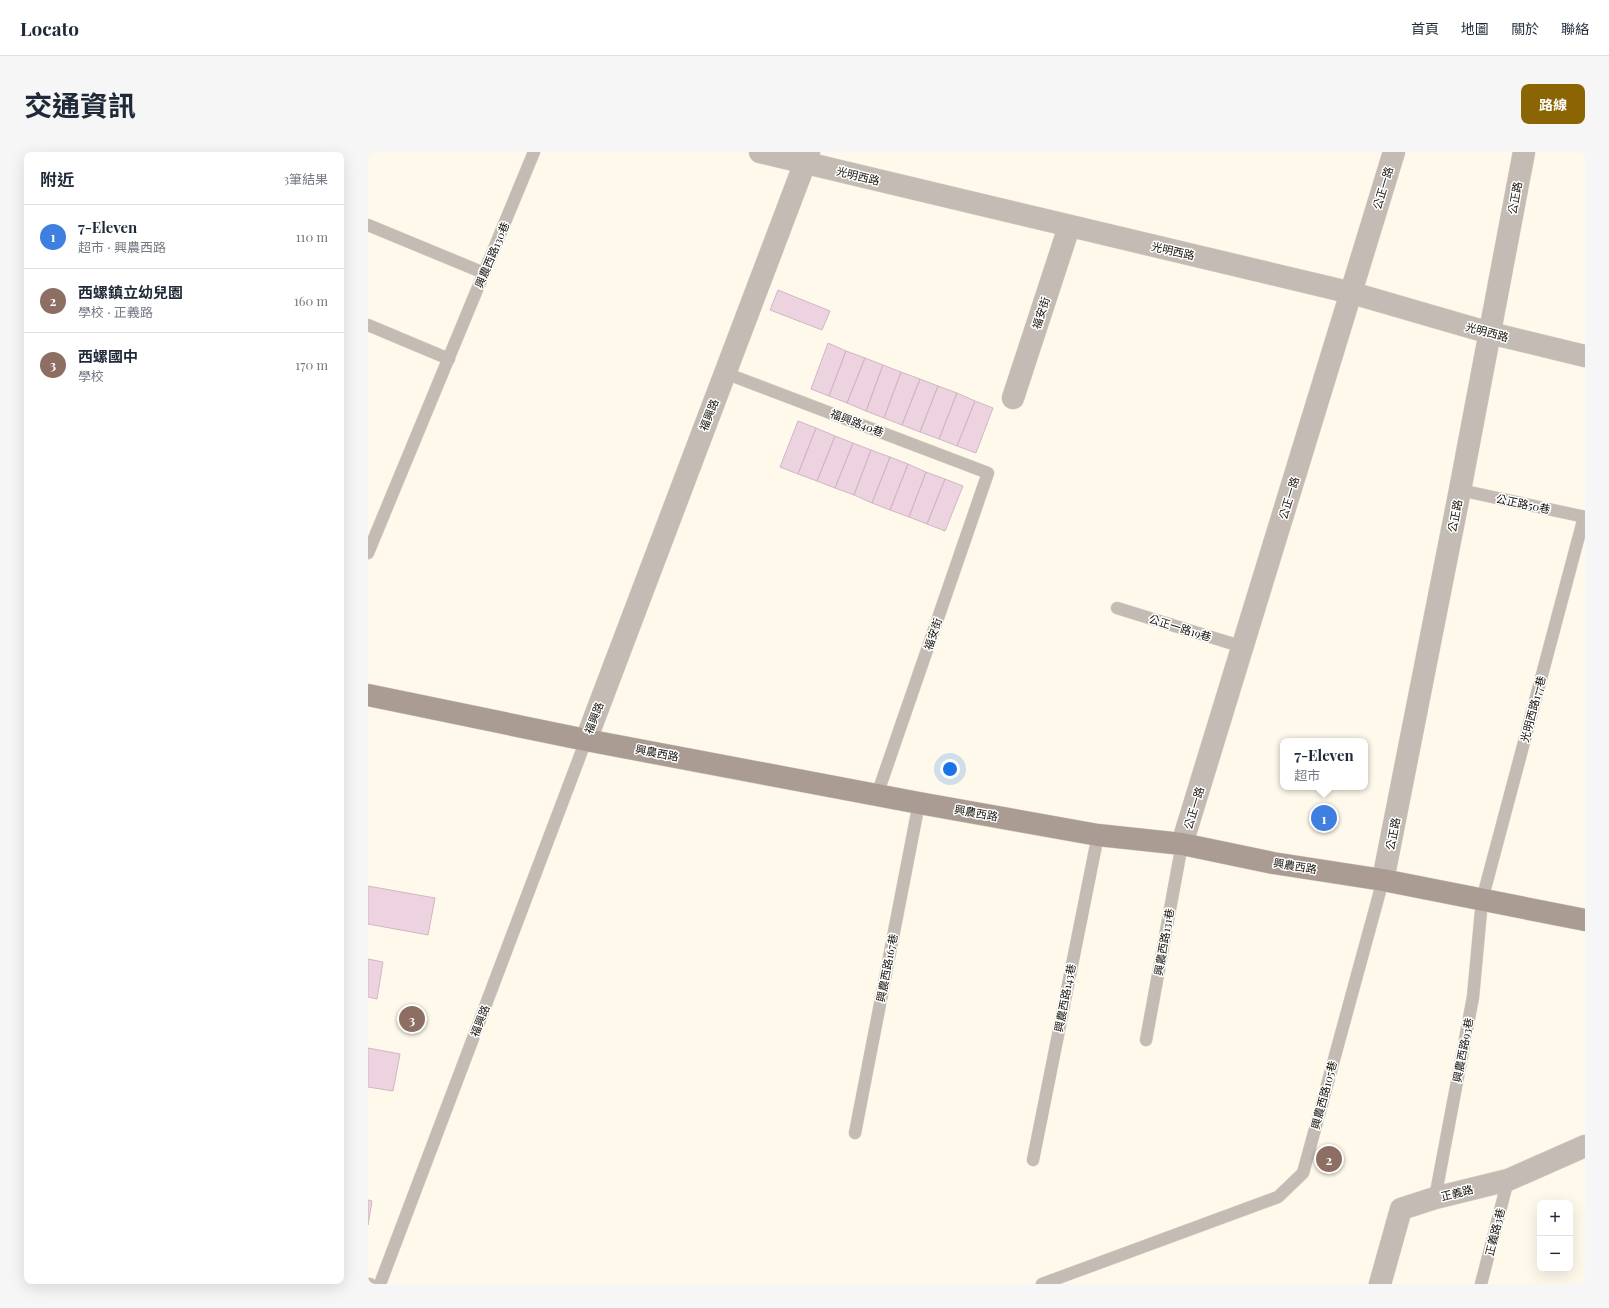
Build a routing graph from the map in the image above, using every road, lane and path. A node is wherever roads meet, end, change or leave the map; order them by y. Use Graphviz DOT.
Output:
graph roads {
  1 [pos="534,152"];
  2 [pos="760,152"];
  3 [pos="1394,152"];
  4 [pos="1524,152"];
  5 [pos="807,158"];
  6 [pos="368,225"];
  7 [pos="1069,227"];
  8 [pos="484,273"];
  9 [pos="1352,293"];
  10 [pos="368,325"];
  11 [pos="1490,333"];
  12 [pos="1585,356"];
  13 [pos="449,358"];
  14 [pos="725,373"];
  15 [pos="1013,398"];
  16 [pos="988,472"];
  17 [pos="1460,490"];
  18 [pos="1584,517"];
  19 [pos="368,553"];
  20 [pos="1117,608"];
  21 [pos="1243,647"];
  22 [pos="368,695"];
  23 [pos="586,740"];
  24 [pos="877,794"];
  25 [pos="919,803"];
  26 [pos="1098,835"];
  27 [pos="1182,844"];
  28 [pos="1384,880"];
  29 [pos="1482,900"];
  30 [pos="1585,920"];
  31 [pos="1146,1040"];
  32 [pos="854,1133"];
  33 [pos="1585,1146"];
  34 [pos="1033,1160"];
  35 [pos="1508,1180"];
  36 [pos="1435,1198"];
  37 [pos="380,1284"];
  38 [pos="1042,1284"];
  39 [pos="1380,1284"];
  40 [pos="1481,1284"];
  1 -- 8 [label="lane, 興農西路130巷"];
  2 -- 5 [label="street, 光明西路"];
  3 -- 9 [label="street, 公正一路"];
  4 -- 11 [label="street, 公正路"];
  5 -- 7 [label="street, 光明西路"];
  5 -- 14 [label="street, 福興路"];
  6 -- 8 [label="lane"];
  7 -- 9 [label="street, 光明西路"];
  7 -- 15 [label="street, 福安街"];
  8 -- 13 [label="lane, 興農西路130巷"];
  9 -- 11 [label="street, 光明西路"];
  9 -- 21 [label="street, 公正一路"];
  10 -- 13 [label="lane"];
  11 -- 12 [label="street, 光明西路"];
  11 -- 17 [label="street, 公正路"];
  13 -- 19 [label="lane, 興農西路130巷"];
  14 -- 16 [label="lane, 福興路40巷"];
  14 -- 23 [label="street, 福興路"];
  16 -- 24 [label="lane, 福安街"];
  17 -- 18 [label="lane, 公正路50巷"];
  17 -- 28 [label="street, 公正路"];
  18 -- 29 [label="lane, 光明西路177巷"];
  20 -- 21 [label="lane, 公正一路19巷"];
  21 -- 27 [label="street, 公正一路"];
  22 -- 23 [label="main road, 興農西路"];
  23 -- 24 [label="main road, 興農西路"];
  23 -- 37 [label="lane, 福興路"];
  24 -- 25 [label="main road, 興農西路"];
  25 -- 26 [label="main road, 興農西路"];
  25 -- 32 [label="lane, 興農西路167巷"];
  26 -- 27 [label="main road, 興農西路"];
  26 -- 34 [label="lane, 興農西路143巷"];
  27 -- 28 [label="main road, 興農西路"];
  27 -- 31 [label="lane, 興農西路131巷"];
  28 -- 29 [label="main road, 興農西路"];
  28 -- 38 [label="lane, 興農西路105巷"];
  29 -- 30 [label="main road, 興農西路"];
  29 -- 36 [label="lane, 興農西路93巷"];
  33 -- 35 [label="street, 正義路"];
  35 -- 36 [label="street, 正義路"];
  35 -- 40 [label="lane, 正義路3巷"];
  36 -- 39 [label="street, 正義路"];
}
